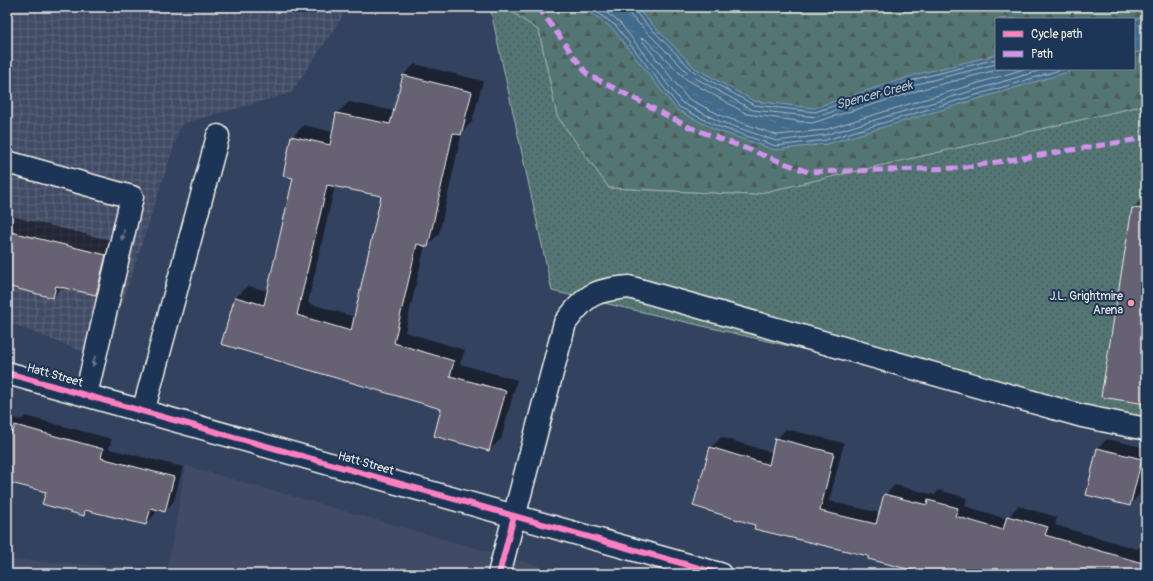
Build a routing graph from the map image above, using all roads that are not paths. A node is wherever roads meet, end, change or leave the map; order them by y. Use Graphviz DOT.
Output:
graph roads {
  1 [pos="218,136"];
  2 [pos="7,162"];
  3 [pos="7,373"];
  4 [pos="86,395"];
  5 [pos="143,412"];
  6 [pos="1146,429"];
  7 [pos="514,516"];
  8 [pos="499,574"];
  9 [pos="720,574"];
  1 -- 5 [label="street"];
  2 -- 4 [label="street, one-way"];
  3 -- 4 [label="street, Hatt Street"];
  4 -- 5 [label="street, Hatt Street"];
  5 -- 7 [label="street, Hatt Street"];
  6 -- 7 [label="street"];
  7 -- 8 [label="street"];
  7 -- 9 [label="street, Hatt Street"];
}
